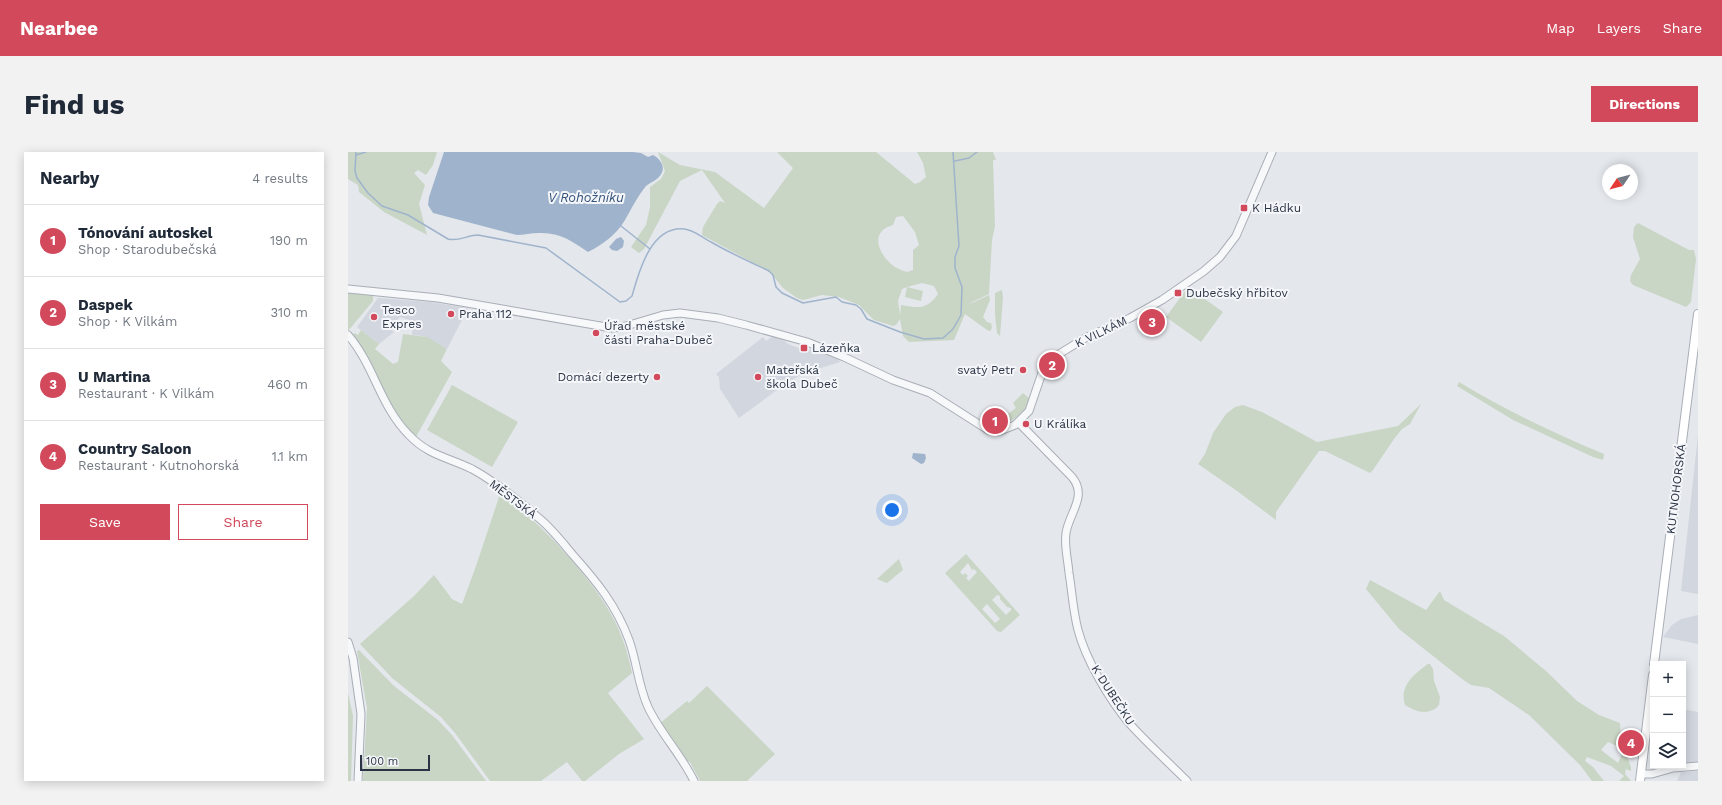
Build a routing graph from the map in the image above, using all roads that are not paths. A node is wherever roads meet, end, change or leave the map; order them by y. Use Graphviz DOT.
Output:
graph roads {
  1 [pos="1272,152"];
  2 [pos="348,289"];
  3 [pos="1698,314"];
  4 [pos="348,335"];
  5 [pos="1018,422"];
  6 [pos="348,642"];
  7 [pos="1654,661"];
  8 [pos="1650,697"];
  9 [pos="1698,766"];
  10 [pos="1640,778"];
  11 [pos="358,781"];
  12 [pos="694,781"];
  13 [pos="1187,781"];
  1 -- 5 [label="street, K VILKÁM"];
  2 -- 5 [label="street"];
  3 -- 7 [label="main road, KUTNOHORSKÁ"];
  4 -- 12 [label="street, MĚSTSKÁ"];
  5 -- 13 [label="street, K DUBEČKU"];
  6 -- 11 [label="street"];
  8 -- 10 [label="main road"];
  9 -- 10 [label="street"];
}
